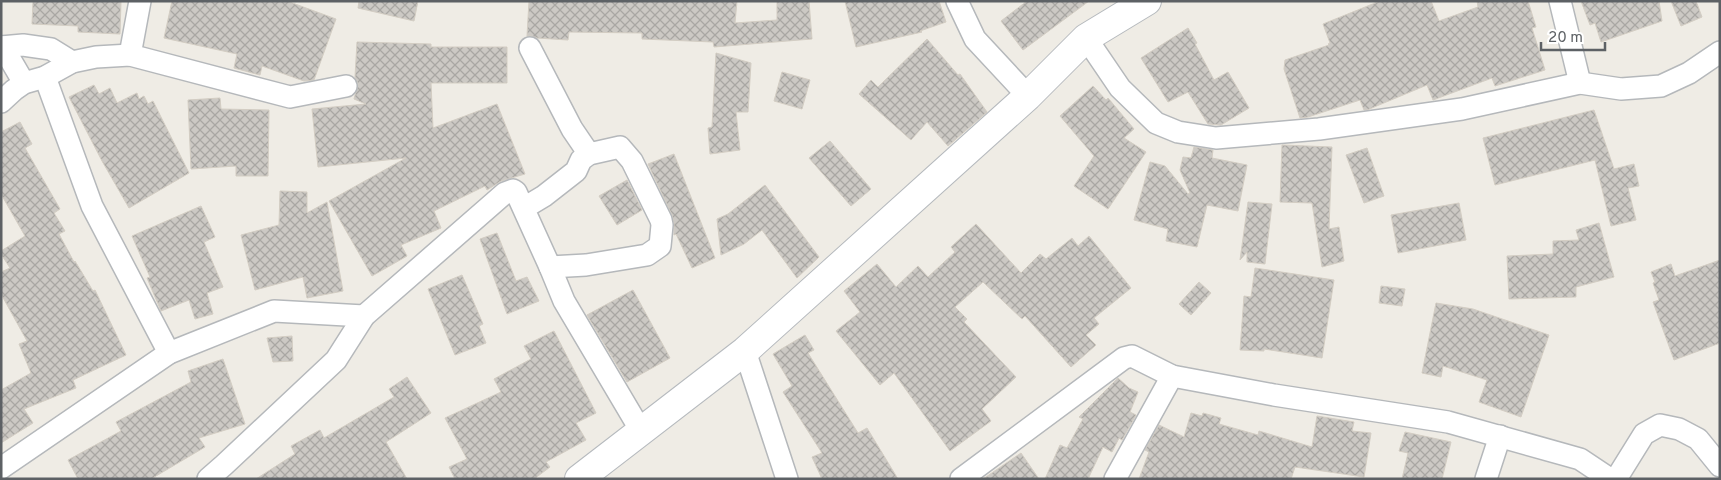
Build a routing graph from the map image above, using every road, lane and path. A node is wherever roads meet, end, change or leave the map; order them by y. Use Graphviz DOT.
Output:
graph roads {
  1 [pos="140,1"];
  2 [pos="957,1"];
  3 [pos="1147,1"];
  4 [pos="1560,1"];
  5 [pos="1086,38"];
  6 [pos="2,47"];
  7 [pos="530,48"];
  8 [pos="1720,52"];
  9 [pos="130,55"];
  10 [pos="72,62"];
  11 [pos="45,77"];
  12 [pos="24,83"];
  13 [pos="1580,83"];
  14 [pos="346,86"];
  15 [pos="1028,96"];
  16 [pos="1,102"];
  17 [pos="589,154"];
  18 [pos="524,208"];
  19 [pos="550,267"];
  20 [pos="364,316"];
  21 [pos="745,351"];
  22 [pos="169,353"];
  23 [pos="1172,376"];
  24 [pos="641,431"];
  25 [pos="1500,436"];
  26 [pos="1720,466"];
  27 [pos="1,468"];
  28 [pos="208,479"];
  29 [pos="579,479"];
  30 [pos="787,479"];
  31 [pos="961,479"];
  32 [pos="1115,479"];
  33 [pos="1486,479"];
  34 [pos="1610,479"];
  35 [pos="1616,479"];
  1 -- 9 [label="street"];
  2 -- 15 [label="street"];
  3 -- 5 [label="street"];
  4 -- 13 [label="street"];
  5 -- 13 [label="street"];
  5 -- 15 [label="street"];
  6 -- 10 [label="street"];
  6 -- 12 [label="street"];
  7 -- 17 [label="street"];
  8 -- 13 [label="street"];
  9 -- 10 [label="street"];
  9 -- 14 [label="street"];
  10 -- 11 [label="street"];
  11 -- 12 [label="street"];
  11 -- 22 [label="street"];
  12 -- 16 [label="street"];
  15 -- 21 [label="street"];
  17 -- 18 [label="street"];
  17 -- 19 [label="street"];
  18 -- 19 [label="street"];
  18 -- 20 [label="street"];
  19 -- 24 [label="street"];
  20 -- 22 [label="street"];
  20 -- 28 [label="street"];
  21 -- 24 [label="street"];
  21 -- 30 [label="street"];
  22 -- 27 [label="street"];
  23 -- 25 [label="street"];
  23 -- 31 [label="street"];
  23 -- 32 [label="street"];
  24 -- 29 [label="street"];
  25 -- 33 [label="street"];
  25 -- 34 [label="street"];
  26 -- 35 [label="street"];
}
